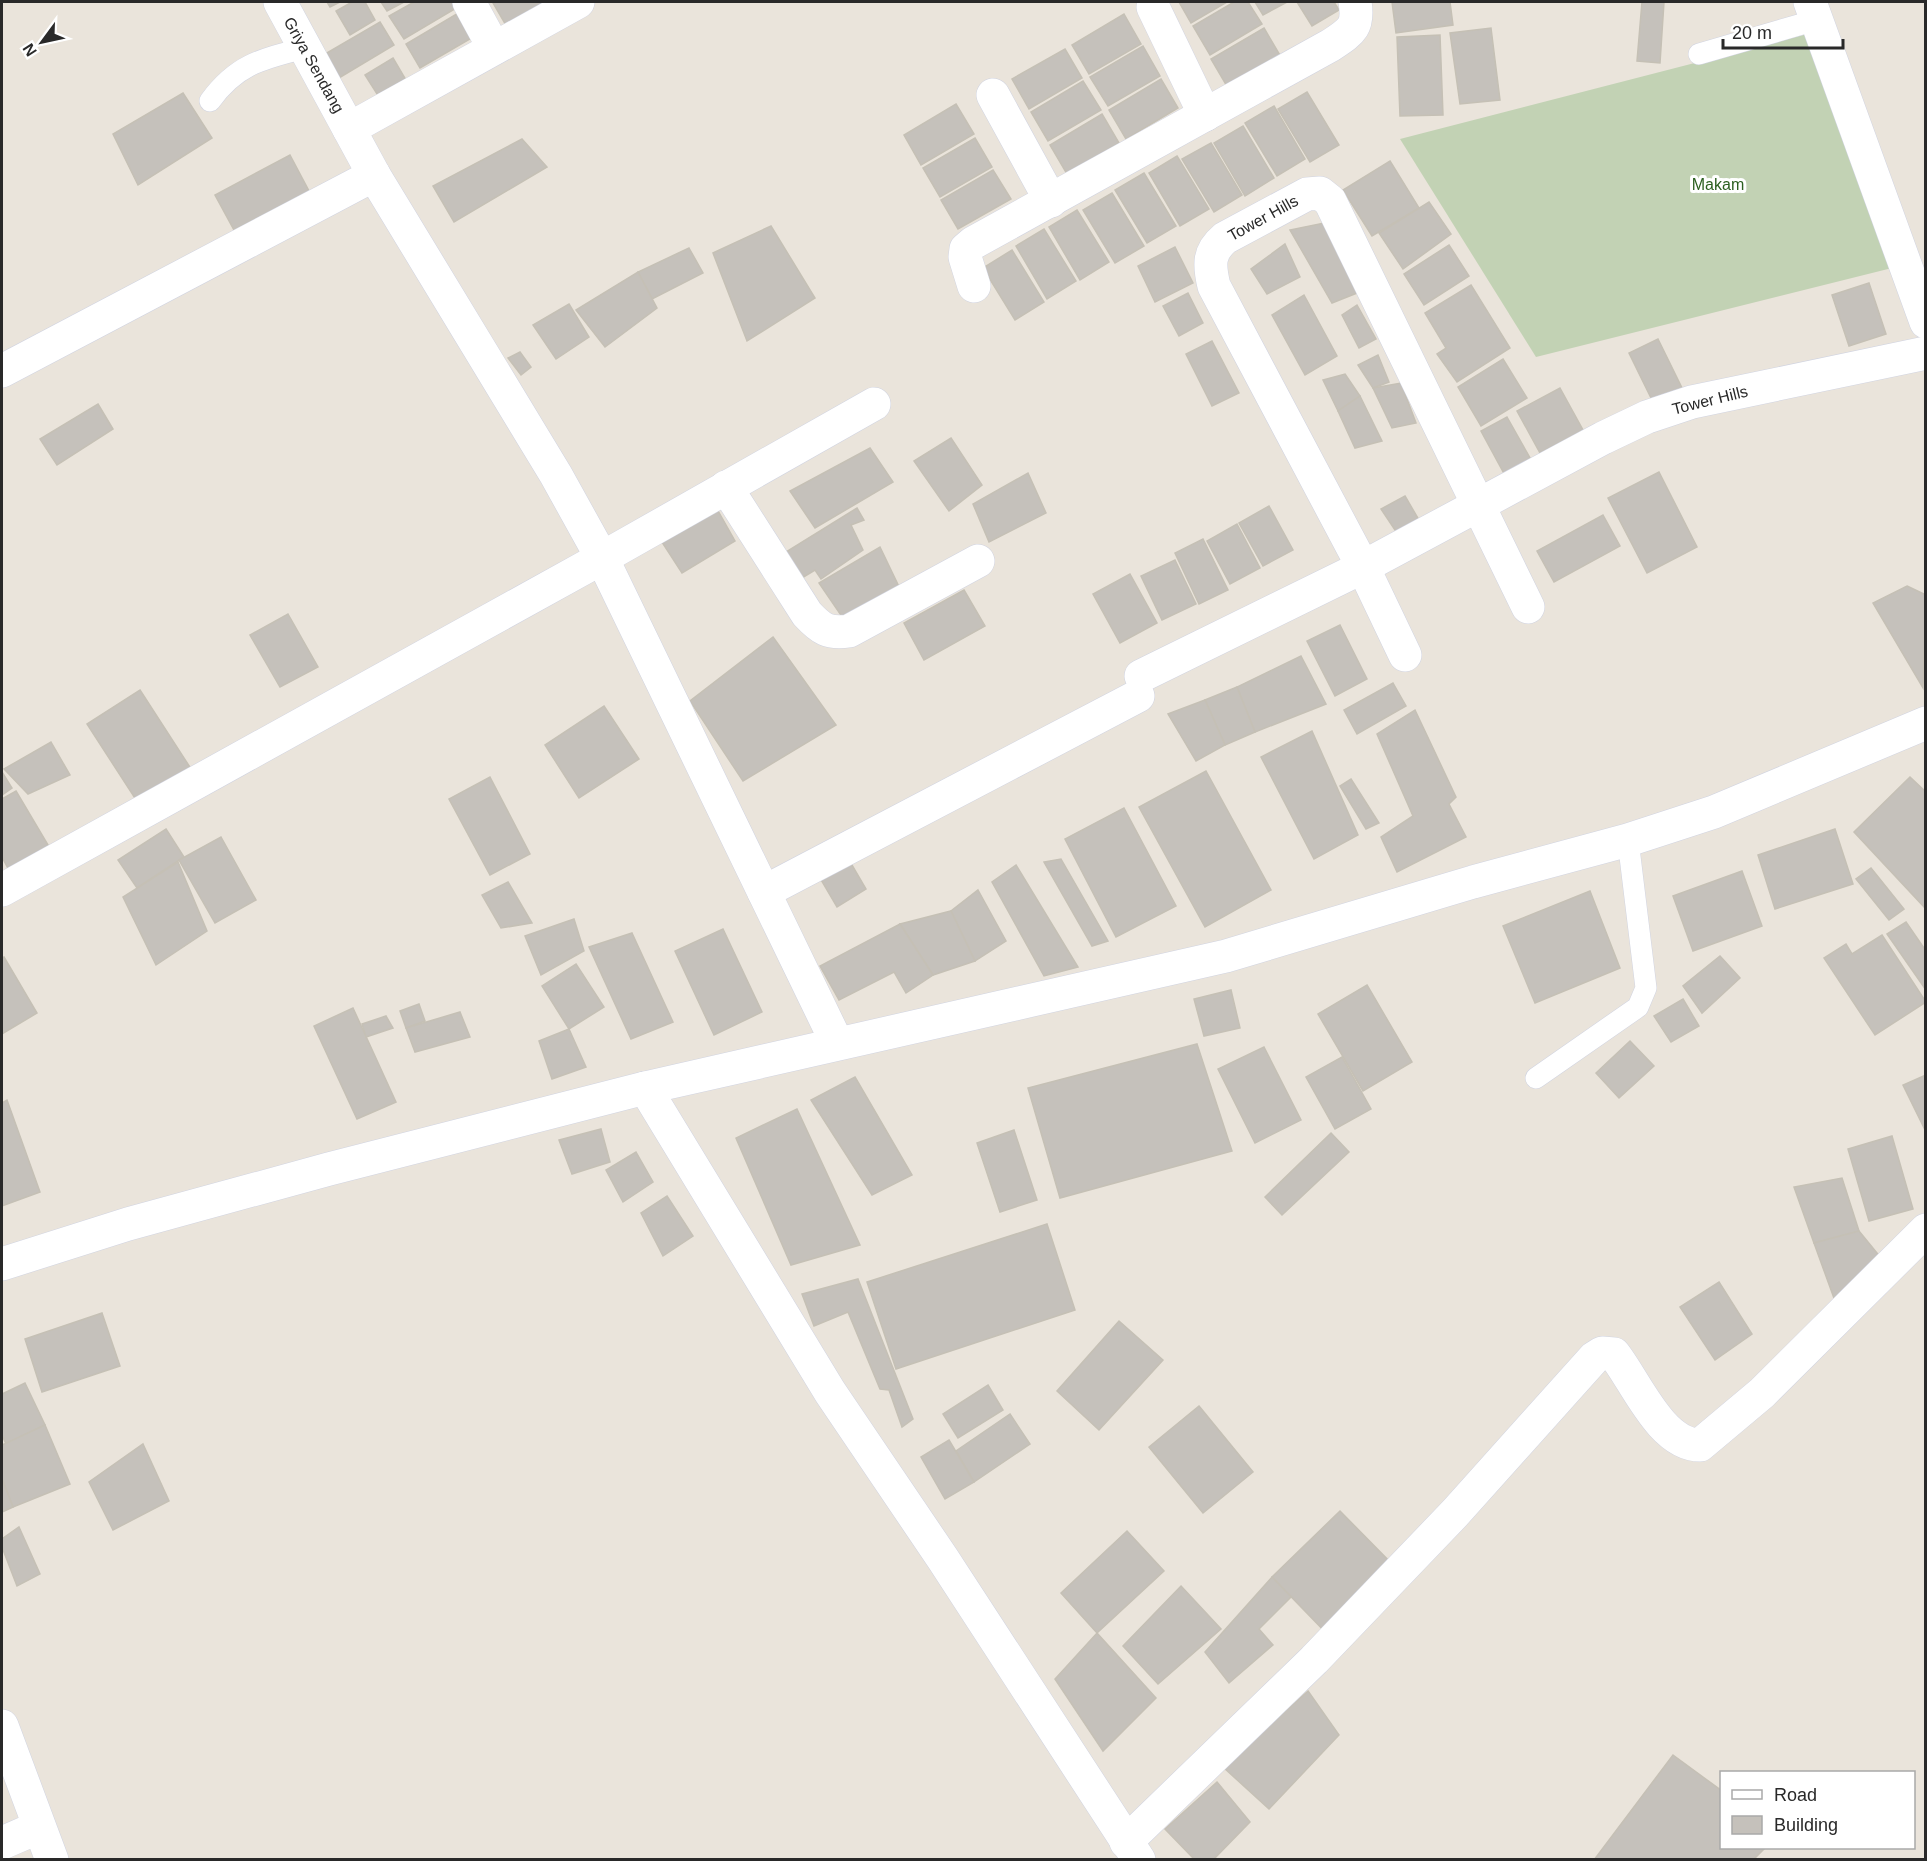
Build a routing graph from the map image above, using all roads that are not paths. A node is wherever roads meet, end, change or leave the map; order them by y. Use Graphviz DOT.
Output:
graph roads {
  1 [pos="280,2"];
  2 [pos="469,2"];
  3 [pos="579,2"];
  4 [pos="1355,2"];
  5 [pos="1153,7"];
  6 [pos="1813,11"];
  7 [pos="305,48"];
  8 [pos="494,48"];
  9 [pos="1699,54"];
  10 [pos="993,95"];
  11 [pos="210,101"];
  12 [pos="1205,115"];
  13 [pos="349,129"];
  14 [pos="374,175"];
  15 [pos="1051,201"];
  16 [pos="974,286"];
  17 [pos="1926,322"];
  18 [pos="1926,352"];
  19 [pos="2,371"];
  20 [pos="874,404"];
  21 [pos="726,487"];
  22 [pos="1478,507"];
  23 [pos="602,558"];
  24 [pos="978,561"];
  25 [pos="1363,567"];
  26 [pos="1528,608"];
  27 [pos="1405,655"];
  28 [pos="1926,723"];
  29 [pos="1628,840"];
  30 [pos="2,890"];
  31 [pos="764,892"];
  32 [pos="837,1043"];
  33 [pos="1536,1078"];
  34 [pos="645,1088"];
  35 [pos="1926,1230"];
  36 [pos="2,1264"];
  37 [pos="2,1725"];
  38 [pos="39,1827"];
  39 [pos="2,1843"];
  40 [pos="1133,1851"];
  41 [pos="52,1860"];
  1 -- 7 [label="street, Griya Sendang"];
  2 -- 8 [label="street"];
  3 -- 8 [label="street"];
  4 -- 12 [label="street"];
  5 -- 12 [label="street"];
  6 -- 9 [label="lane"];
  6 -- 17 [label="street"];
  7 -- 11 [label="lane"];
  7 -- 13 [label="street, Griya Sendang"];
  8 -- 13 [label="street"];
  10 -- 15 [label="street"];
  12 -- 15 [label="street"];
  13 -- 14 [label="street, Griya Sendang"];
  14 -- 19 [label="street"];
  14 -- 23 [label="street, Griya Sendang"];
  15 -- 16 [label="street"];
  18 -- 22 [label="street, Tower Hills"];
  20 -- 21 [label="street"];
  21 -- 23 [label="street"];
  21 -- 24 [label="street"];
  22 -- 25 [label="street, Tower Hills"];
  22 -- 25 [label="street, Tower Hills"];
  22 -- 26 [label="street, Tower Hills"];
  23 -- 30 [label="street"];
  23 -- 31 [label="street, Griya Sendang"];
  25 -- 27 [label="street, Tower Hills"];
  25 -- 31 [label="street, Tower Hills"];
  28 -- 29 [label="street"];
  29 -- 32 [label="street"];
  29 -- 33 [label="lane"];
  31 -- 32 [label="street, Griya Sendang"];
  32 -- 34 [label="street"];
  34 -- 36 [label="street"];
  34 -- 40 [label="street"];
  35 -- 40 [label="street"];
  37 -- 38 [label="street"];
  38 -- 39 [label="street"];
  38 -- 41 [label="street"];
}
